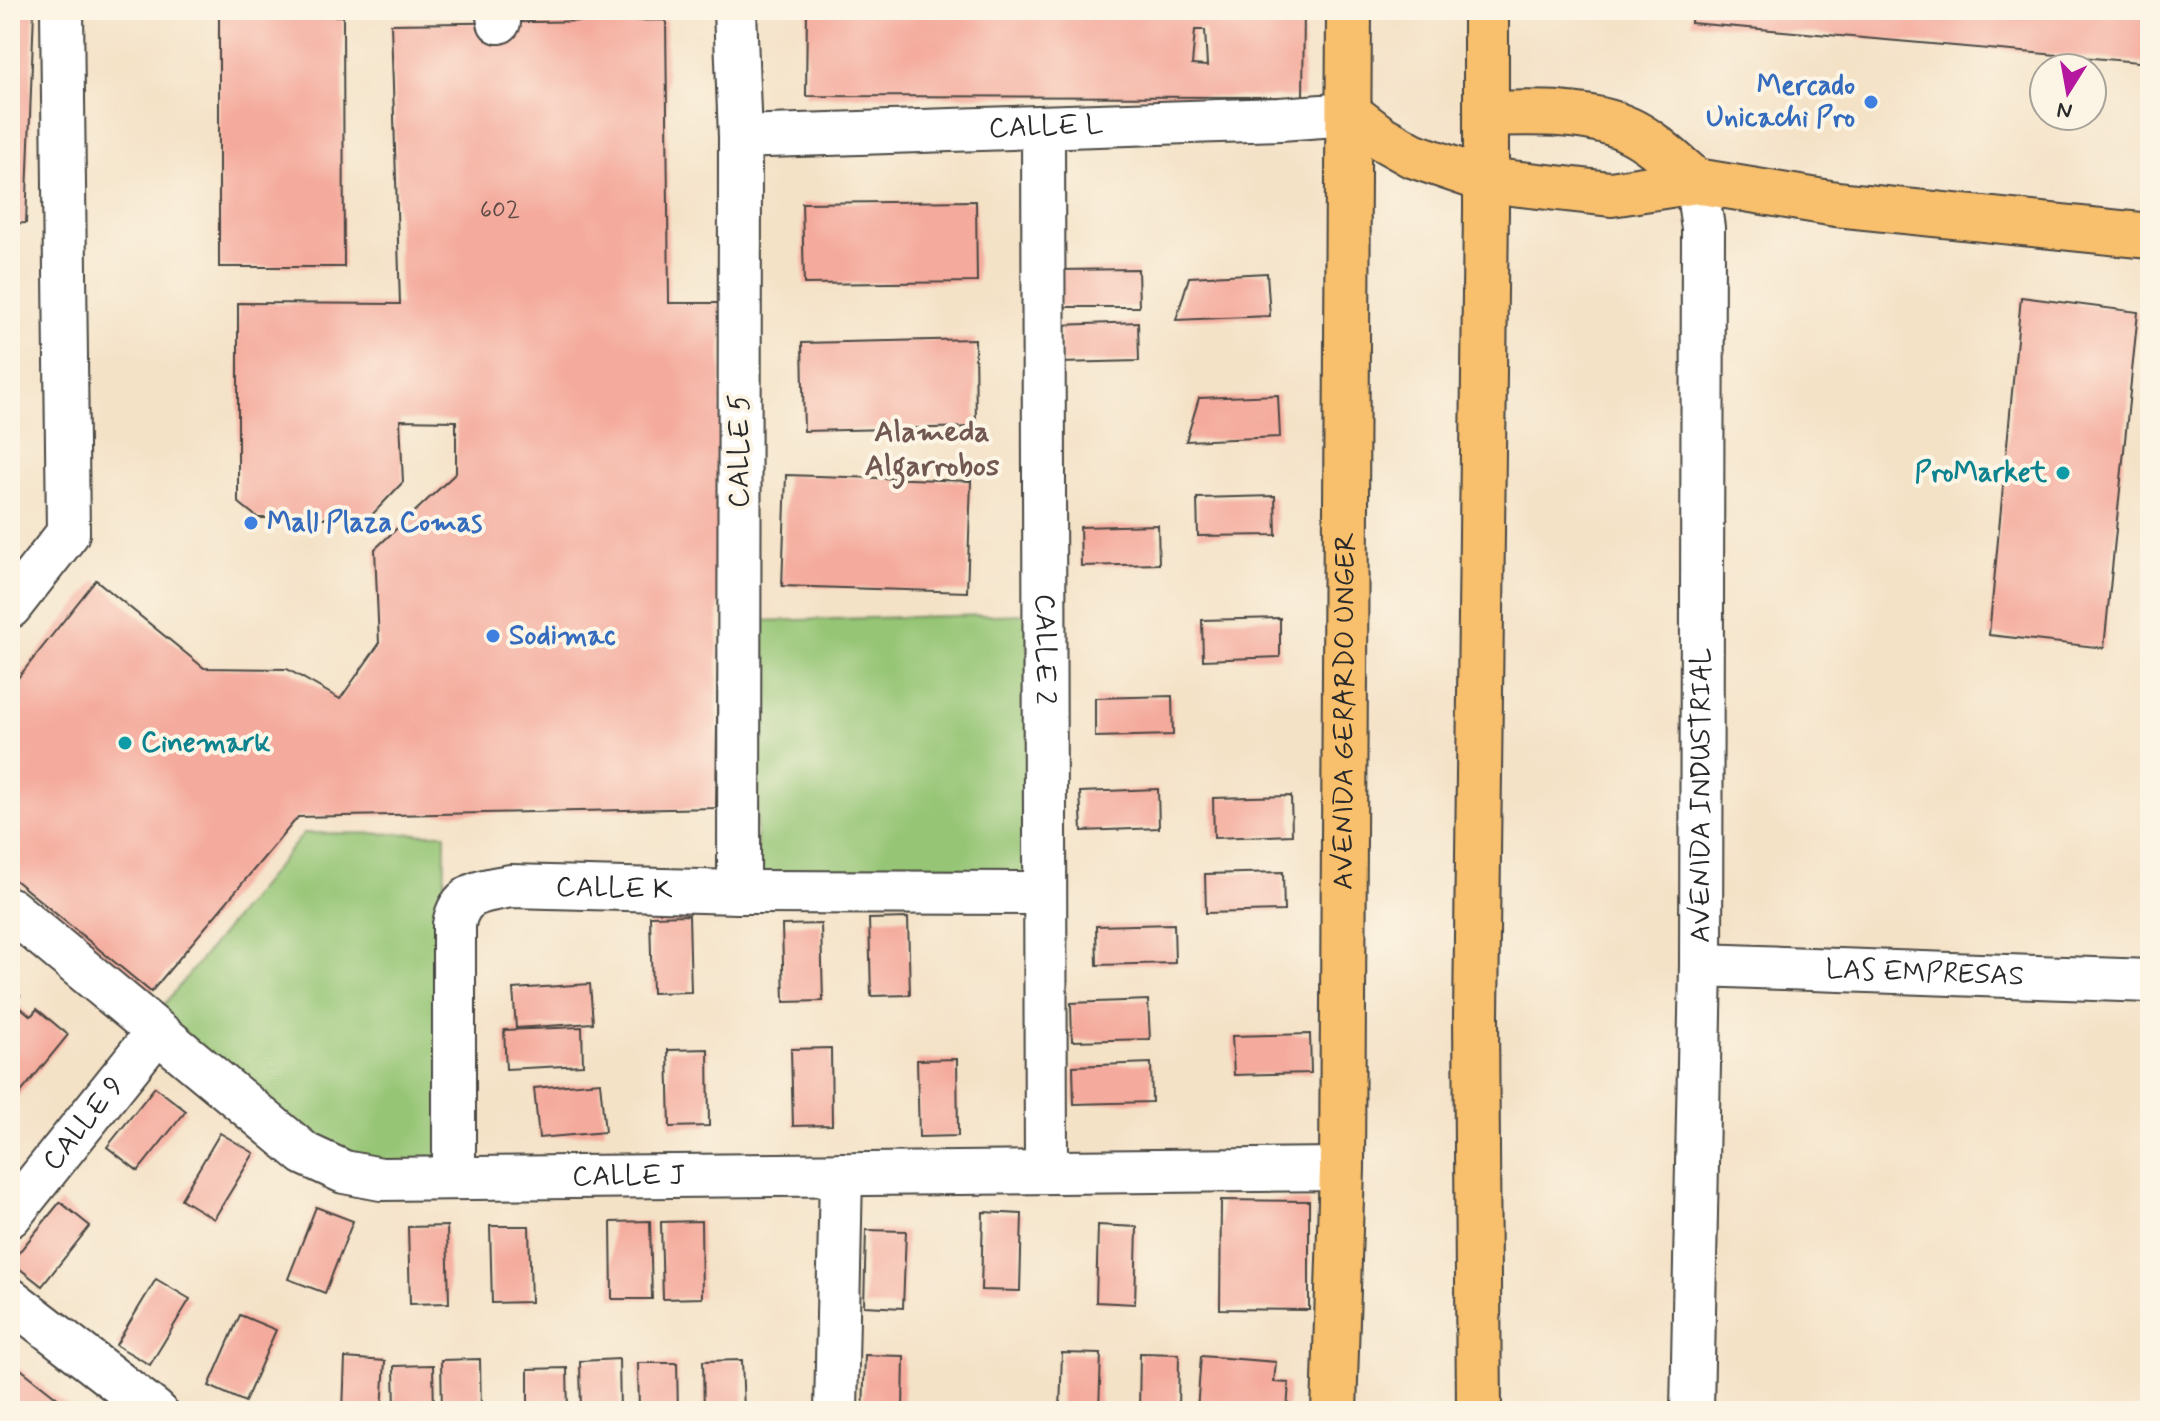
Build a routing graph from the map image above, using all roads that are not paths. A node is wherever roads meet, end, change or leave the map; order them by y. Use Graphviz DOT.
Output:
graph roads {
  1 [pos="62,10"];
  2 [pos="735,10"];
  3 [pos="1349,10"];
  4 [pos="1486,10"];
  5 [pos="1350,114"];
  6 [pos="1486,114"];
  7 [pos="1043,127"];
  8 [pos="740,137"];
  9 [pos="1499,181"];
  10 [pos="1696,181"];
  11 [pos="2150,236"];
  12 [pos="10,607"];
  13 [pos="739,892"];
  14 [pos="1045,893"];
  15 [pos="10,909"];
  16 [pos="1701,965"];
  17 [pos="2150,981"];
  18 [pos="156,1033"];
  19 [pos="1342,1169"];
  20 [pos="1046,1172"];
  21 [pos="841,1174"];
  22 [pos="454,1178"];
  23 [pos="10,1216"];
  24 [pos="10,1299"];
  25 [pos="155,1411"];
  26 [pos="836,1411"];
  27 [pos="1334,1411"];
  28 [pos="1479,1411"];
  29 [pos="1692,1411"];
  1 -- 12 [label="street"];
  2 -- 8 [label="street, CALLE 5"];
  3 -- 5 [label="main road, AVENIDA GERARDO UNGER"];
  4 -- 6 [label="main road"];
  5 -- 7 [label="street, CALLE L"];
  5 -- 9 [label="main road"];
  5 -- 19 [label="main road, AVENIDA GERARDO UNGER"];
  6 -- 9 [label="main road"];
  6 -- 10 [label="main road"];
  7 -- 8 [label="street, CALLE L"];
  7 -- 14 [label="street, CALLE 2"];
  8 -- 13 [label="street, CALLE 5"];
  9 -- 10 [label="main road"];
  9 -- 28 [label="main road"];
  10 -- 11 [label="main road"];
  10 -- 16 [label="street, AVENIDA INDUSTRIAL"];
  13 -- 14 [label="street, CALLE K"];
  13 -- 22 [label="street, CALLE K"];
  14 -- 20 [label="street, CALLE 2"];
  15 -- 18 [label="street, CALLE J"];
  16 -- 17 [label="street, LAS EMPRESAS"];
  16 -- 29 [label="street, AVENIDA INDUSTRIAL"];
  18 -- 22 [label="street, CALLE J"];
  18 -- 23 [label="street, CALLE 9"];
  19 -- 20 [label="street, CALLE J"];
  19 -- 27 [label="main road, AVENIDA GERARDO UNGER"];
  20 -- 21 [label="street, CALLE J"];
  21 -- 22 [label="street, CALLE J"];
  21 -- 26 [label="street"];
  24 -- 25 [label="street"];
}
